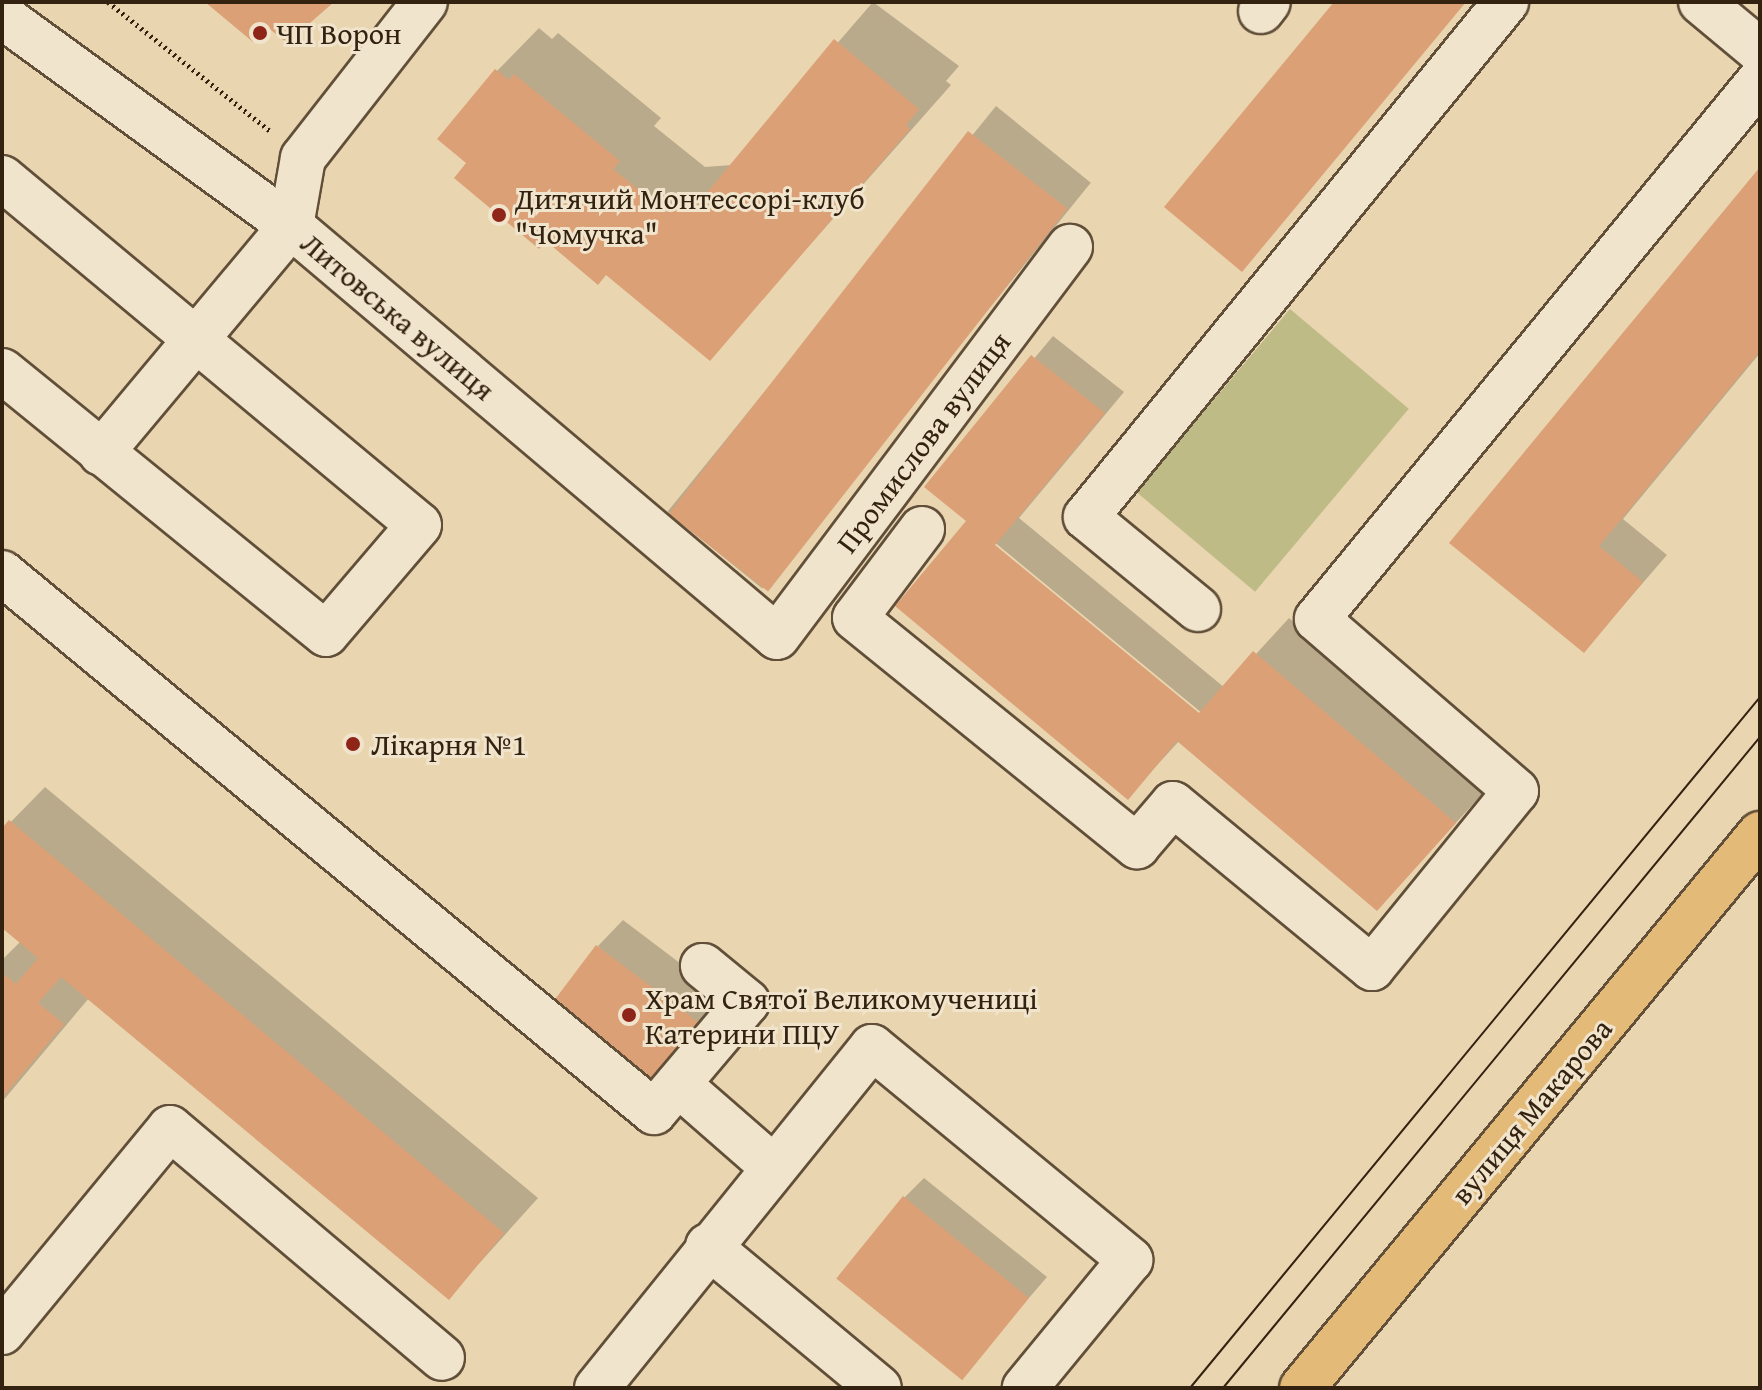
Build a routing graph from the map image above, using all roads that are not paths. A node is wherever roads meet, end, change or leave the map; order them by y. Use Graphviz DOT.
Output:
graph roads {
  1 [pos="425,2"];
  2 [pos="1506,2"];
  3 [pos="1701,2"];
  4 [pos="2,16"];
  5 [pos="1760,51"];
  6 [pos="1760,80"];
  7 [pos="2,178"];
  8 [pos="291,226"];
  9 [pos="1070,247"];
  10 [pos="197,338"];
  11 [pos="2,371"];
  12 [pos="101,453"];
  13 [pos="922,529"];
  14 [pos="2,573"];
  15 [pos="1198,609"];
  16 [pos="777,637"];
  17 [pos="1760,834"];
  18 [pos="703,966"];
  19 [pos="678,1084"];
  20 [pos="773,1167"];
  21 [pos="708,1246"];
  22 [pos="2,1332"];
  23 [pos="442,1358"];
  24 [pos="597,1388"];
  25 [pos="879,1388"];
  26 [pos="1025,1388"];
  27 [pos="1302,1388"];
  1 -- 8 [label="street"];
  2 -- 15 [label="street"];
  3 -- 5 [label="street"];
  4 -- 8 [label="street, Литовська вулиця"];
  6 -- 13 [label="street"];
  7 -- 10 [label="street"];
  8 -- 10 [label="street"];
  8 -- 16 [label="street, Литовська вулиця"];
  9 -- 16 [label="street, Промислова вулиця"];
  10 -- 12 [label="street"];
  10 -- 12 [label="street"];
  11 -- 12 [label="street"];
  14 -- 19 [label="street"];
  17 -- 27 [label="main road, вулиця Макарова"];
  18 -- 19 [label="street"];
  19 -- 20 [label="street"];
  20 -- 21 [label="street"];
  20 -- 26 [label="street"];
  21 -- 24 [label="street"];
  21 -- 25 [label="street"];
  22 -- 23 [label="street"];
}
